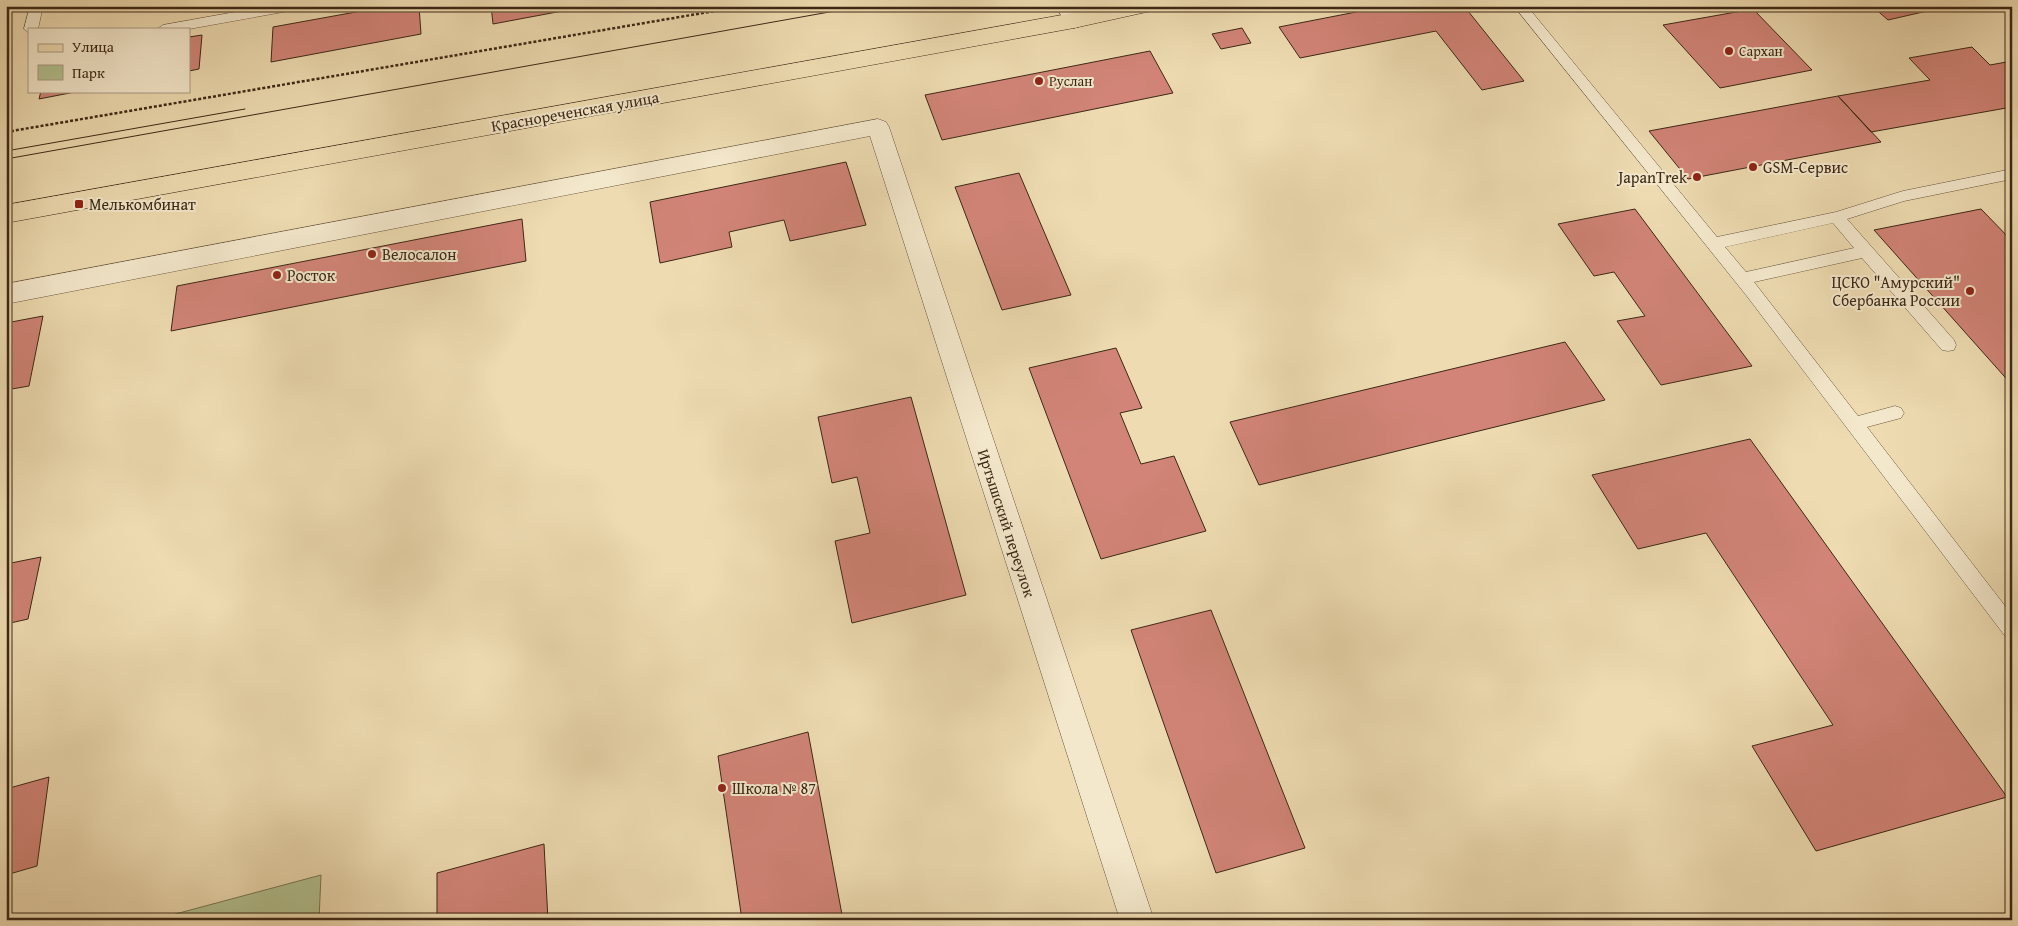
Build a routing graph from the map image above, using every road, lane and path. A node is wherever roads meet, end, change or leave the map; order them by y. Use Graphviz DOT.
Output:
graph roads {
  1 [pos="37,6"];
  2 [pos="294,6"];
  3 [pos="744,6"];
  4 [pos="1144,6"];
  5 [pos="1520,6"];
  6 [pos="1070,14"];
  7 [pos="31,28"];
  8 [pos="169,28"];
  9 [pos="6,132"];
  10 [pos="2012,174"];
  11 [pos="6,214"];
  12 [pos="1836,217"];
  13 [pos="1713,244"];
  14 [pos="1866,250"];
  15 [pos="1741,279"];
  16 [pos="6,294"];
  17 [pos="1948,345"];
  18 [pos="1895,413"];
  19 [pos="1853,424"];
  20 [pos="2012,630"];
  21 [pos="1137,920"];
  1 -- 7 [label="lane"];
  2 -- 8 [label="lane"];
  3 -- 9 [label="path"];
  4 -- 6 [label="main road, Краснореченская улица"];
  5 -- 13 [label="lane"];
  6 -- 11 [label="main road, Краснореченская улица"];
  10 -- 12 [label="lane"];
  12 -- 13 [label="lane"];
  12 -- 14 [label="lane"];
  13 -- 15 [label="lane"];
  14 -- 15 [label="lane"];
  14 -- 17 [label="lane"];
  15 -- 19 [label="lane"];
  16 -- 21 [label="street, Иртышский переулок"];
  18 -- 19 [label="lane"];
  19 -- 20 [label="lane"];
}
